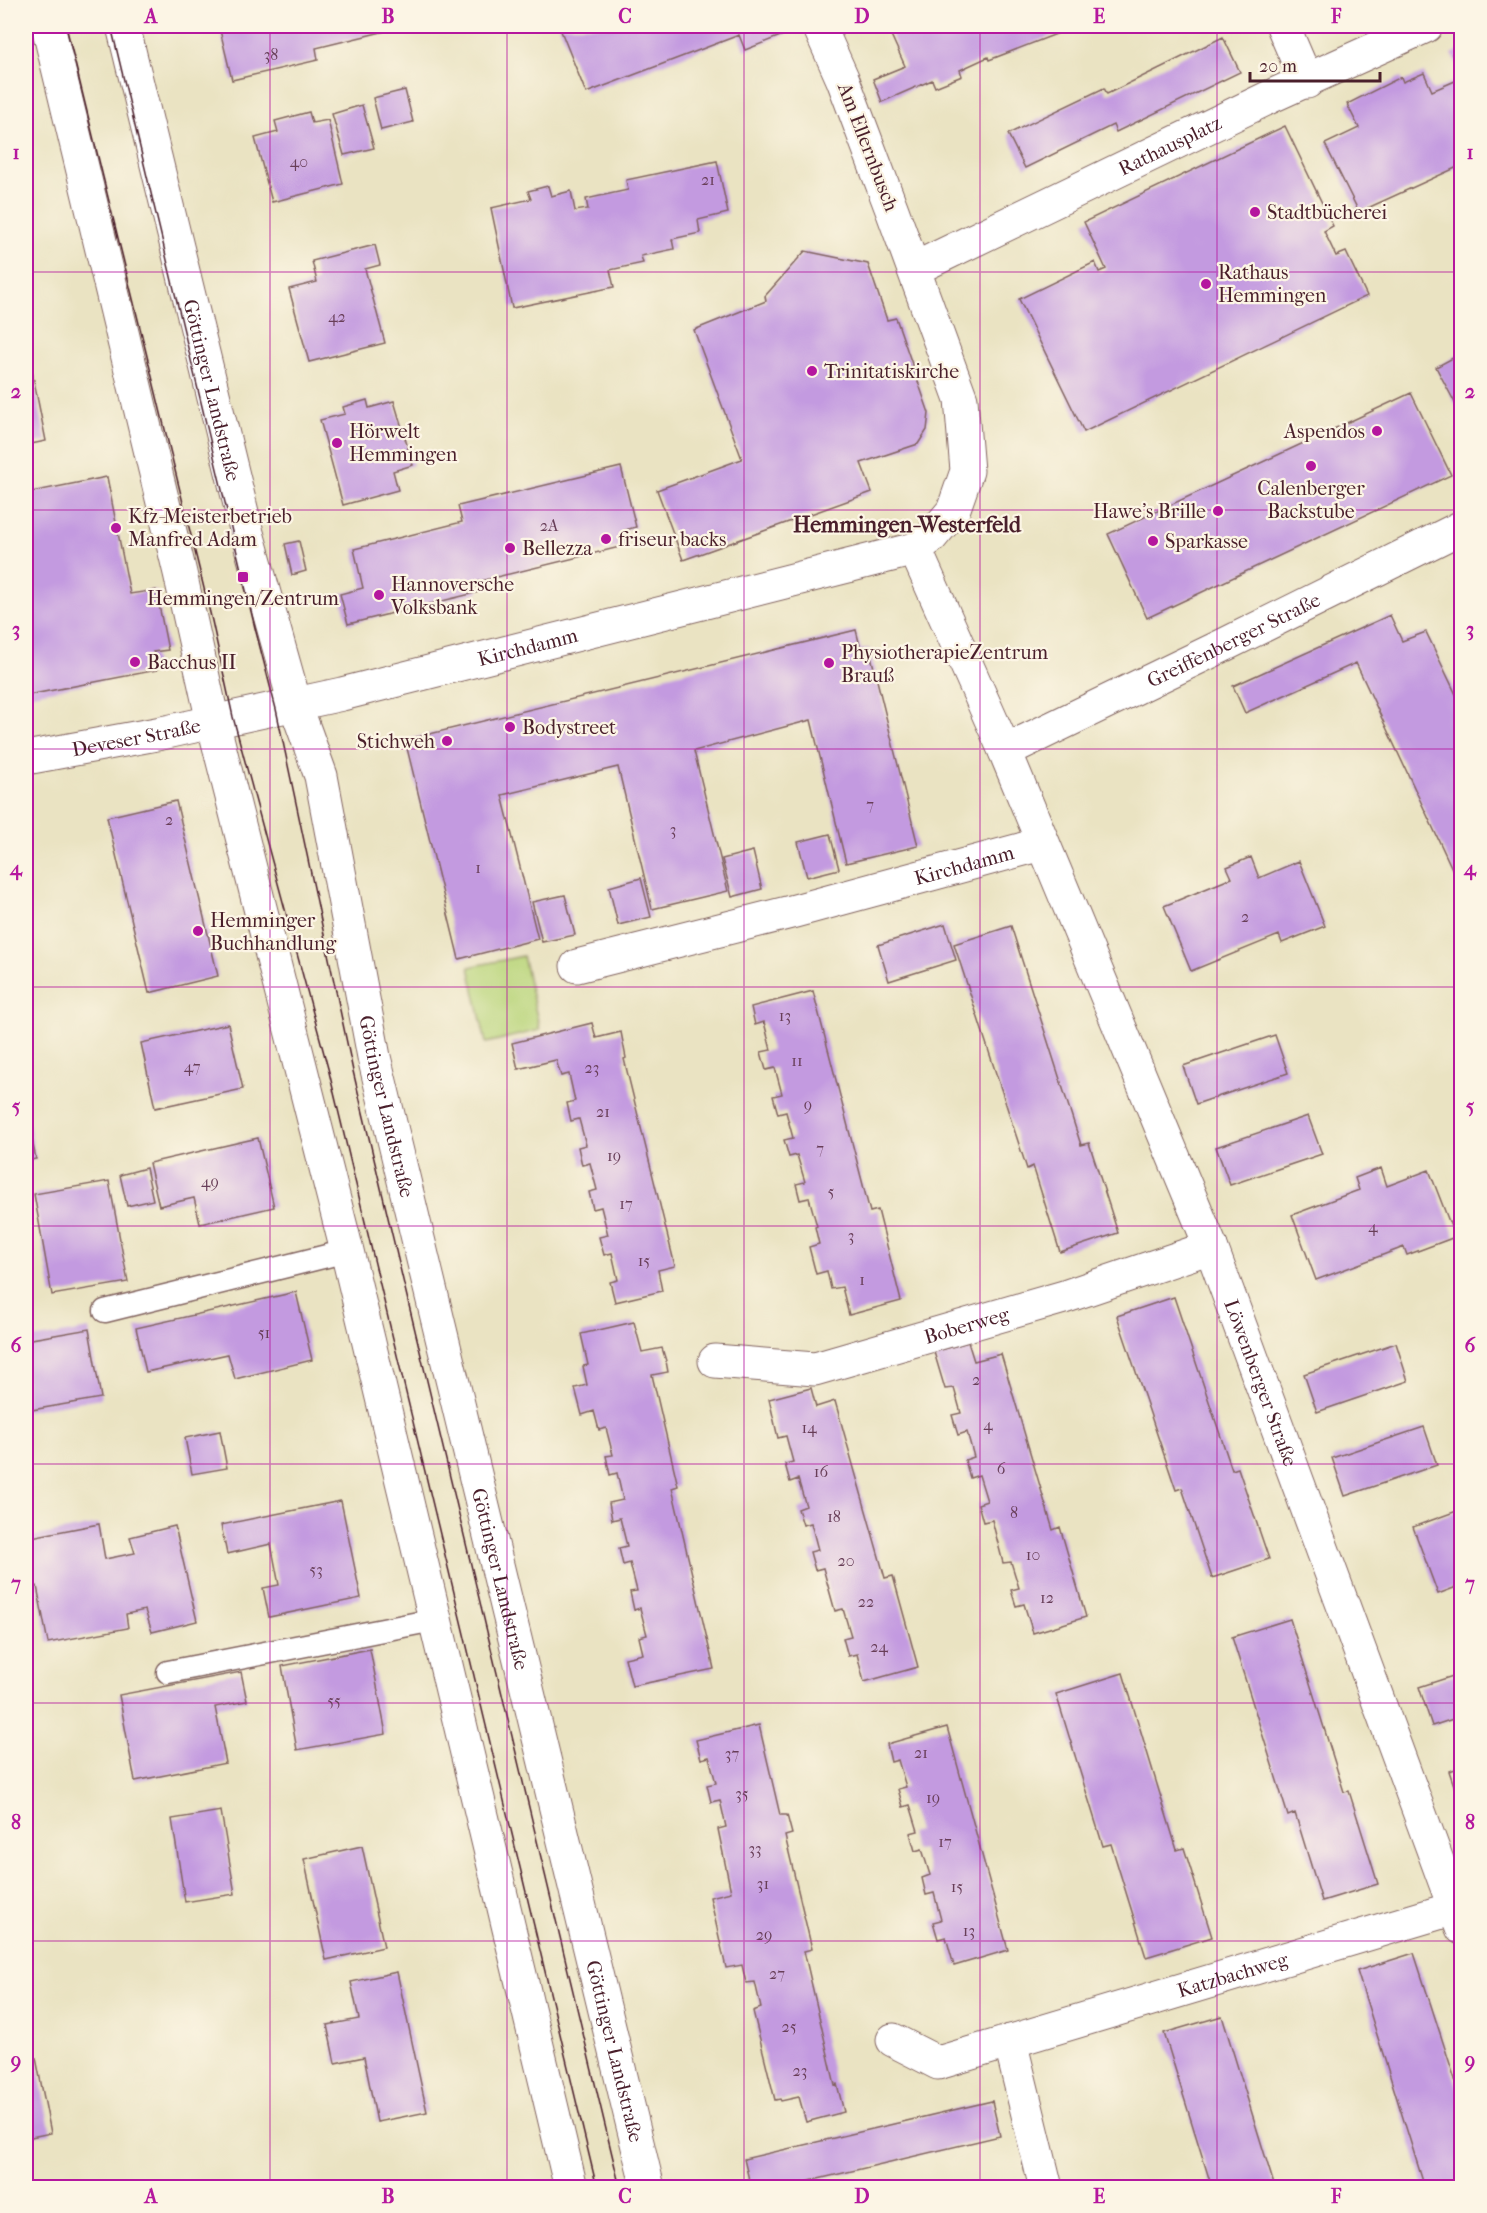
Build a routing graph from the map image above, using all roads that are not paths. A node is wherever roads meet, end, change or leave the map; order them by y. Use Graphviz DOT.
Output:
graph roads {
  1 [pos="48,26"];
  2 [pos="123,26"];
  3 [pos="819,26"];
  4 [pos="1283,26"];
  5 [pos="1426,26"];
  6 [pos="1307,82"];
  7 [pos="914,269"];
  8 [pos="1461,527"];
  9 [pos="915,549"];
  10 [pos="295,704"];
  11 [pos="246,715"];
  12 [pos="213,722"];
  13 [pos="1005,751"];
  14 [pos="26,758"];
  15 [pos="1042,844"];
  16 [pos="577,966"];
  17 [pos="1211,1247"];
  18 [pos="347,1251"];
  19 [pos="105,1311"];
  20 [pos="715,1361"];
  21 [pos="434,1620"];
  22 [pos="168,1672"];
  23 [pos="1458,1918"];
  24 [pos="893,2040"];
  25 [pos="1010,2041"];
  26 [pos="571,2187"];
  27 [pos="648,2187"];
  28 [pos="1046,2187"];
  1 -- 12 [label="street"];
  2 -- 10 [label="street, Göttinger Landstraße"];
  3 -- 7 [label="street, Am Ellernbusch"];
  4 -- 6 [label="street"];
  5 -- 6 [label="street, Rathausplatz"];
  6 -- 7 [label="street, Rathausplatz"];
  7 -- 9 [label="street, Kirchdamm"];
  8 -- 13 [label="street, Greiffenberger Straße"];
  9 -- 10 [label="street, Kirchdamm"];
  9 -- 13 [label="street, Kirchdamm"];
  10 -- 11 [label="street, Kirchdamm"];
  10 -- 27 [label="street, Göttinger Landstraße"];
  11 -- 12 [label="street, Deveser Straße"];
  12 -- 14 [label="street, Deveser Straße"];
  12 -- 18 [label="street"];
  13 -- 15 [label="street, Kirchdamm"];
  15 -- 16 [label="street, Kirchdamm"];
  15 -- 17 [label="street, Löwenberger Straße"];
  17 -- 20 [label="street, Boberweg"];
  17 -- 23 [label="street, Löwenberger Straße"];
  18 -- 19 [label="lane"];
  18 -- 21 [label="street"];
  21 -- 22 [label="lane"];
  21 -- 26 [label="street"];
  23 -- 25 [label="street, Katzbachweg"];
  24 -- 25 [label="street, Katzbachweg"];
  25 -- 28 [label="street"];
}
